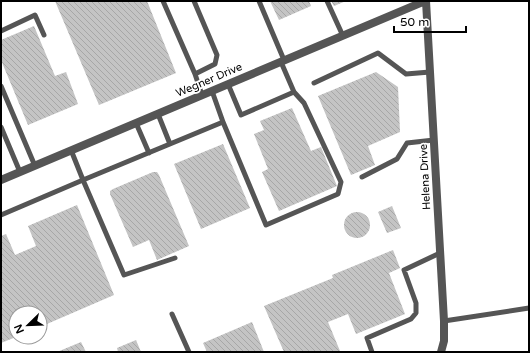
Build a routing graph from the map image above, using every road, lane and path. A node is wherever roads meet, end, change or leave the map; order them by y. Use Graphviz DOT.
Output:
graph roads {
  1 [pos="163,1"];
  2 [pos="194,1"];
  3 [pos="259,1"];
  4 [pos="328,1"];
  5 [pos="425,1"];
  6 [pos="1,31"];
  7 [pos="44,35"];
  8 [pos="343,36"];
  9 [pos="282,61"];
  10 [pos="430,72"];
  11 [pos="195,74"];
  12 [pos="314,83"];
  13 [pos="228,84"];
  14 [pos="1,86"];
  15 [pos="212,91"];
  16 [pos="294,92"];
  17 [pos="202,95"];
  18 [pos="158,114"];
  19 [pos="223,122"];
  20 [pos="136,123"];
  21 [pos="1,127"];
  22 [pos="434,140"];
  23 [pos="170,144"];
  24 [pos="71,150"];
  25 [pos="149,153"];
  26 [pos="35,166"];
  27 [pos="20,172"];
  28 [pos="362,177"];
  29 [pos="1,180"];
  30 [pos="83,180"];
  31 [pos="1,215"];
  32 [pos="440,252"];
  33 [pos="175,258"];
  34 [pos="529,308"];
  35 [pos="172,314"];
  36 [pos="444,321"];
  37 [pos="189,352"];
  38 [pos="372,352"];
  39 [pos="441,352"];
  1 -- 11 [label="lane"];
  2 -- 11 [label="lane"];
  3 -- 9 [label="lane"];
  4 -- 8 [label="lane"];
  5 -- 8 [label="street, Wegner Drive"];
  5 -- 10 [label="street, Helena Drive"];
  6 -- 7 [label="lane"];
  8 -- 9 [label="street, Wegner Drive"];
  9 -- 13 [label="street, Wegner Drive"];
  9 -- 16 [label="lane"];
  10 -- 12 [label="lane"];
  10 -- 22 [label="street, Helena Drive"];
  11 -- 17 [label="lane"];
  13 -- 15 [label="street, Wegner Drive"];
  13 -- 16 [label="lane"];
  14 -- 26 [label="lane"];
  15 -- 17 [label="street, Wegner Drive"];
  15 -- 19 [label="lane"];
  16 -- 19 [label="lane"];
  17 -- 18 [label="street, Wegner Drive"];
  18 -- 20 [label="street, Wegner Drive"];
  18 -- 23 [label="lane"];
  19 -- 23 [label="lane"];
  20 -- 24 [label="street, Wegner Drive"];
  20 -- 25 [label="lane"];
  21 -- 27 [label="lane"];
  22 -- 28 [label="lane"];
  22 -- 32 [label="street, Helena Drive"];
  23 -- 25 [label="lane"];
  24 -- 26 [label="street, Wegner Drive"];
  24 -- 30 [label="lane"];
  25 -- 30 [label="lane"];
  26 -- 27 [label="street, Wegner Drive"];
  27 -- 29 [label="street, Wegner Drive"];
  30 -- 31 [label="lane"];
  30 -- 33 [label="lane"];
  32 -- 36 [label="street, Helena Drive"];
  32 -- 38 [label="lane"];
  34 -- 36 [label="lane"];
  35 -- 37 [label="lane"];
  36 -- 39 [label="street, Helena Drive"];
}
